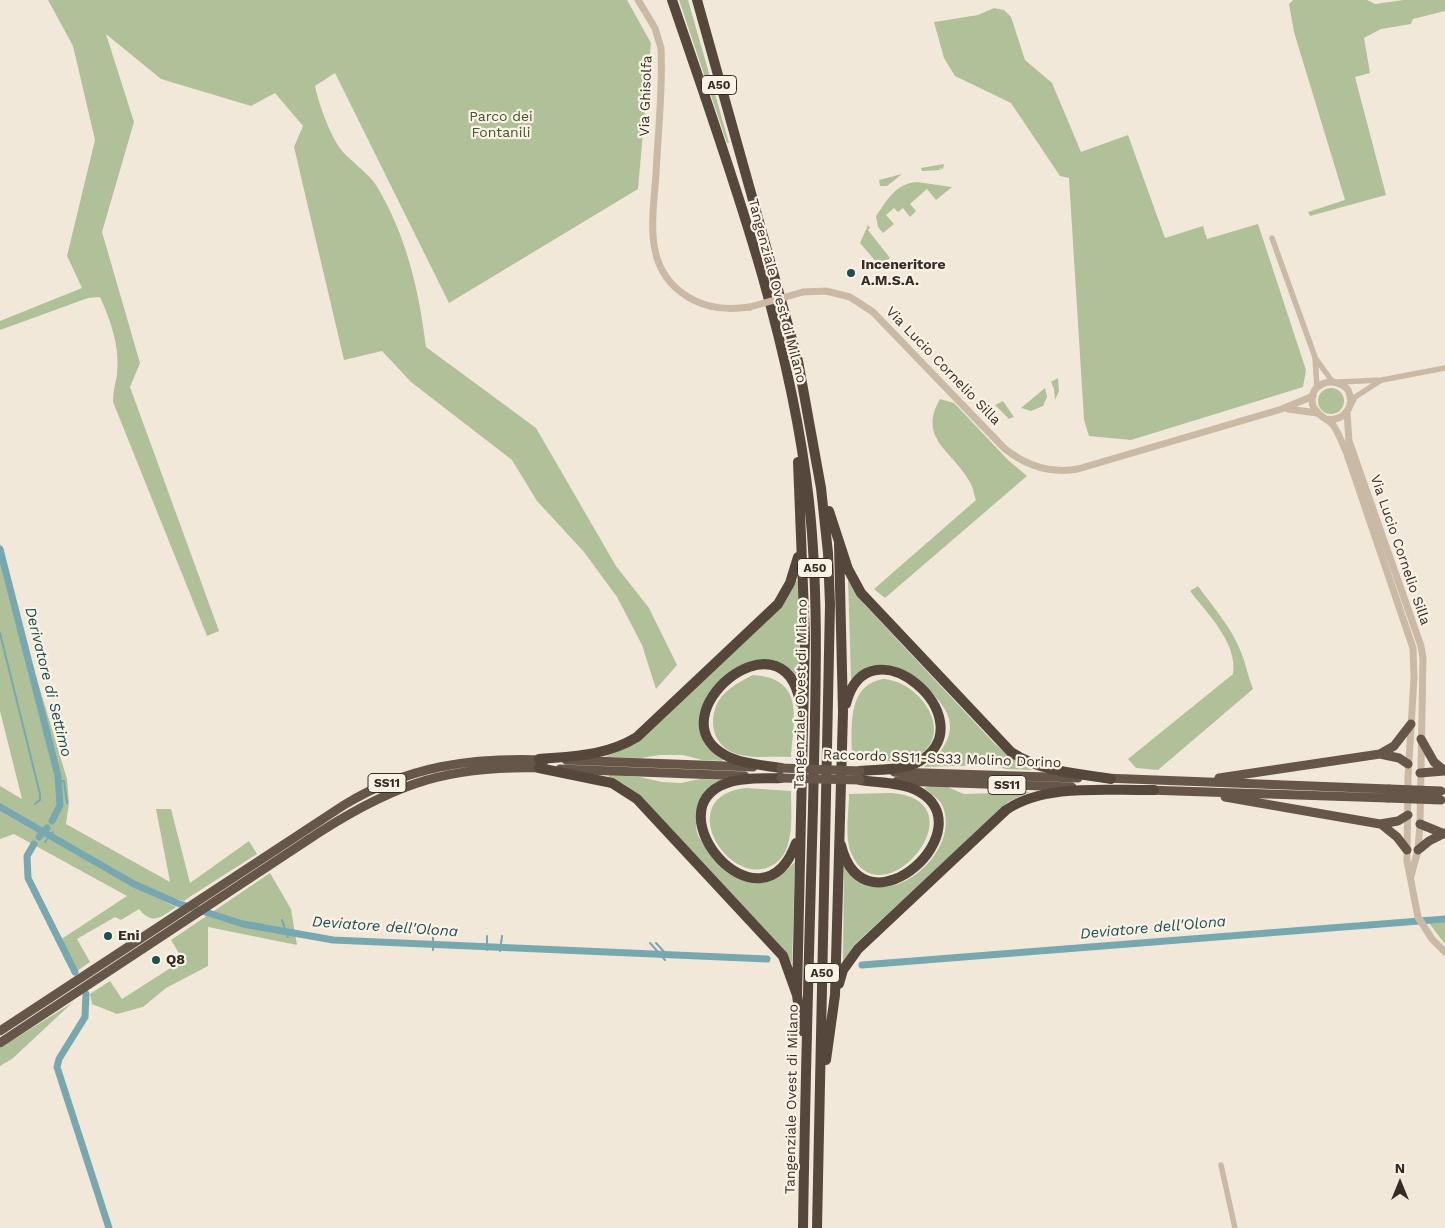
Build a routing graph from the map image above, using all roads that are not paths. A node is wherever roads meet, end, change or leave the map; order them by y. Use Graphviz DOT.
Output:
graph roads {
  1 [pos="638,0"];
  2 [pos="670,0"];
  3 [pos="697,0"];
  4 [pos="654,199"];
  5 [pos="1272,238"];
  6 [pos="1315,357"];
  7 [pos="1445,368"];
  8 [pos="1382,380"];
  9 [pos="1336,382"];
  10 [pos="1317,388"];
  11 [pos="1313,396"];
  12 [pos="1282,409"];
  13 [pos="1349,409"];
  14 [pos="1317,412"];
  15 [pos="1326,419"];
  16 [pos="797,430"];
  17 [pos="822,488"];
  18 [pos="839,544"];
  19 [pos="800,548"];
  20 [pos="802,712"];
  21 [pos="843,712"];
  22 [pos="1411,724"];
  23 [pos="1421,739"];
  24 [pos="1380,754"];
  25 [pos="539,764"];
  26 [pos="1408,764"];
  27 [pos="1445,771"];
  28 [pos="781,773"];
  29 [pos="1420,773"];
  30 [pos="860,775"];
  31 [pos="1408,776"];
  32 [pos="1111,778"];
  33 [pos="1200,781"];
  34 [pos="1154,790"];
  35 [pos="1170,790"];
  36 [pos="1388,794"];
  37 [pos="1443,795"];
  38 [pos="1420,809"];
  39 [pos="1408,815"];
  40 [pos="1380,824"];
  41 [pos="1420,824"];
  42 [pos="1444,833"];
  43 [pos="799,835"];
  44 [pos="839,836"];
  45 [pos="1406,850"];
  46 [pos="1418,850"];
  47 [pos="256,868"];
  48 [pos="1411,876"];
  49 [pos="1445,952"];
  50 [pos="797,995"];
  51 [pos="835,995"];
  52 [pos="0,1031"];
  53 [pos="0,1043"];
  54 [pos="806,1058"];
  55 [pos="820,1101"];
  56 [pos="1221,1165"];
  57 [pos="803,1228"];
  58 [pos="816,1228"];
  59 [pos="1235,1228"];
  1 -- 4 [label="street, Via Ghisolfa"];
  2 -- 16 [label="highway, Tangenziale Ovest di Milano / A50"];
  3 -- 17 [label="highway, Tangenziale Ovest di Milano / A50"];
  4 -- 12 [label="street, Via Lucio Cornelio Silla, bridge"];
  5 -- 6 [label="street, Via Lucio Cornelio Silla"];
  6 -- 9 [label="street, Via Lucio Cornelio Silla"];
  6 -- 10 [label="street, Via Lucio Cornelio Silla"];
  7 -- 8 [label="street"];
  8 -- 9 [label="street"];
  8 -- 13 [label="street"];
  9 -- 10 [label="street"];
  9 -- 13 [label="street, Via Lucio Cornelio Silla"];
  10 -- 11 [label="street"];
  11 -- 12 [label="street, Via Lucio Cornelio Silla"];
  11 -- 14 [label="street"];
  12 -- 14 [label="street, Via Lucio Cornelio Silla"];
  13 -- 15 [label="street"];
  13 -- 23 [label="street, Via Lucio Cornelio Silla"];
  14 -- 15 [label="street, Via Lucio Cornelio Silla"];
  15 -- 22 [label="street, Via Lucio Cornelio Silla"];
  16 -- 19 [label="highway"];
  16 -- 54 [label="highway, Tangenziale Ovest di Milano / A50"];
  17 -- 18 [label="highway"];
  17 -- 55 [label="highway, Tangenziale Ovest di Milano / A50"];
  18 -- 21 [label="highway"];
  18 -- 32 [label="highway"];
  19 -- 20 [label="highway"];
  19 -- 25 [label="highway"];
  20 -- 28 [label="highway"];
  20 -- 43 [label="highway"];
  21 -- 30 [label="highway"];
  21 -- 44 [label="highway"];
  22 -- 24 [label="highway"];
  22 -- 26 [label="street, Via Lucio Cornelio Silla"];
  23 -- 27 [label="highway"];
  23 -- 29 [label="street, Via Lucio Cornelio Silla"];
  24 -- 26 [label="highway"];
  24 -- 33 [label="highway"];
  25 -- 28 [label="highway, Raccordo SS11-SS33 Molino Dorino / SS11"];
  25 -- 47 [label="highway, Raccordo SS11-SS33 Molino Dorino / SS11"];
  25 -- 50 [label="highway"];
  26 -- 29 [label="street"];
  26 -- 31 [label="street, Via Lucio Cornelio Silla"];
  27 -- 29 [label="highway"];
  28 -- 30 [label="highway, Raccordo SS11-SS33 Molino Dorino / SS11, bridge"];
  28 -- 43 [label="highway"];
  29 -- 31 [label="street"];
  29 -- 38 [label="street, Via Lucio Cornelio Silla"];
  30 -- 32 [label="highway, Raccordo SS11-SS33 Molino Dorino / SS11"];
  30 -- 34 [label="highway, Raccordo SS11-SS33 Molino Dorino / SS11"];
  30 -- 44 [label="highway"];
  31 -- 39 [label="street, Via Lucio Cornelio Silla"];
  32 -- 33 [label="highway, Raccordo SS11-SS33 Molino Dorino / SS11"];
  33 -- 36 [label="highway, Raccordo SS11-SS33 Molino Dorino / SS11"];
  34 -- 35 [label="highway, Raccordo SS11-SS33 Molino Dorino / SS11"];
  34 -- 51 [label="highway"];
  35 -- 36 [label="highway, Raccordo SS11-SS33 Molino Dorino / SS11"];
  35 -- 40 [label="highway"];
  36 -- 37 [label="highway, Raccordo SS11-SS33 Molino Dorino / SS11, bridge"];
  38 -- 39 [label="street"];
  38 -- 41 [label="street, Via Lucio Cornelio Silla"];
  39 -- 40 [label="highway"];
  39 -- 41 [label="street"];
  39 -- 45 [label="street, Via Lucio Cornelio Silla"];
  40 -- 45 [label="highway"];
  41 -- 42 [label="highway"];
  41 -- 46 [label="street, Via Lucio Cornelio Silla"];
  42 -- 46 [label="highway"];
  43 -- 50 [label="highway"];
  44 -- 51 [label="highway"];
  45 -- 48 [label="street, Via Lucio Cornelio Silla"];
  46 -- 48 [label="street, Via Lucio Cornelio Silla"];
  47 -- 52 [label="highway, SS11"];
  47 -- 53 [label="highway, SS11"];
  48 -- 49 [label="street, Via Lucio Cornelio Silla"];
  50 -- 54 [label="highway"];
  51 -- 55 [label="highway"];
  54 -- 57 [label="highway, Tangenziale Ovest di Milano / A50"];
  55 -- 58 [label="highway, Tangenziale Ovest di Milano / A50"];
  56 -- 59 [label="street"];
}
